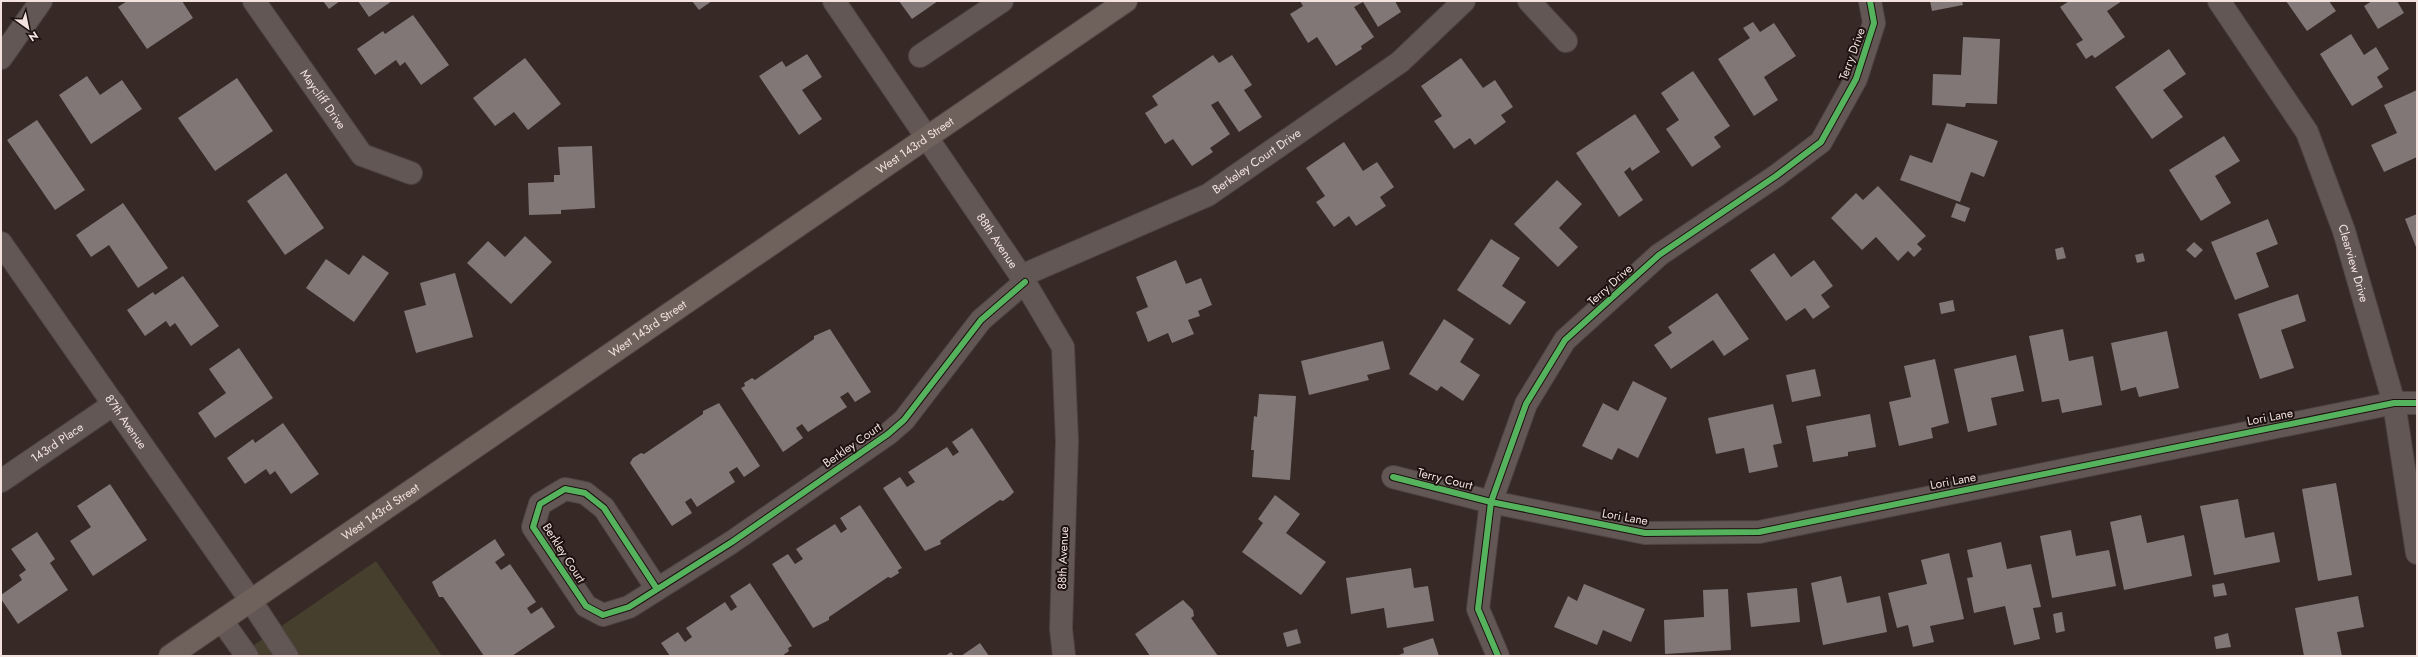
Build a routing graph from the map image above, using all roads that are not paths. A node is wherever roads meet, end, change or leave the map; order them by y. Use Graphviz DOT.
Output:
graph roads {
  1 [pos="41,1"];
  2 [pos="254,1"];
  3 [pos="834,1"];
  4 [pos="1002,1"];
  5 [pos="1126,1"];
  6 [pos="1464,1"];
  7 [pos="1529,1"];
  8 [pos="1870,1"];
  9 [pos="2219,1"];
  10 [pos="1566,41"];
  11 [pos="920,56"];
  12 [pos="1,58"];
  13 [pos="927,138"];
  14 [pos="411,173"];
  15 [pos="1,243"];
  16 [pos="1023,279"];
  17 [pos="2417,403"];
  18 [pos="114,404"];
  19 [pos="2394,404"];
  20 [pos="1393,477"];
  21 [pos="1,481"];
  22 [pos="1491,502"];
  23 [pos="2417,553"];
  24 [pos="657,589"];
  25 [pos="251,601"];
  26 [pos="222,621"];
  27 [pos="170,656"];
  28 [pos="247,656"];
  29 [pos="287,656"];
  30 [pos="1064,656"];
  31 [pos="1498,656"];
  1 -- 12 [label="street"];
  2 -- 14 [label="street, Maycliff Drive"];
  3 -- 13 [label="street, 88th Avenue"];
  4 -- 11 [label="street"];
  5 -- 13 [label="main road, West 143rd Street"];
  6 -- 16 [label="street, Berkeley Court Drive"];
  7 -- 10 [label="street"];
  8 -- 22 [label="street, Terry Drive"];
  9 -- 19 [label="street, Clearview Drive"];
  13 -- 16 [label="street, 88th Avenue"];
  13 -- 25 [label="main road, West 143rd Street"];
  15 -- 18 [label="street, 87th Avenue"];
  16 -- 24 [label="street, Berkley Court"];
  16 -- 30 [label="street, 88th Avenue"];
  17 -- 19 [label="street, Lori Lane"];
  18 -- 21 [label="street, 143rd Place"];
  18 -- 25 [label="street, 87th Avenue"];
  19 -- 22 [label="street, Lori Lane"];
  19 -- 23 [label="street, Clearview Drive"];
  20 -- 22 [label="street, Terry Court"];
  22 -- 31 [label="street, Terry Drive"];
  24 -- 24 [label="street, Berkley Court"];
  25 -- 26 [label="main road, West 143rd Street"];
  25 -- 29 [label="street, 87th Avenue"];
  26 -- 27 [label="main road, West 143rd Street"];
  26 -- 28 [label="street"];
}
